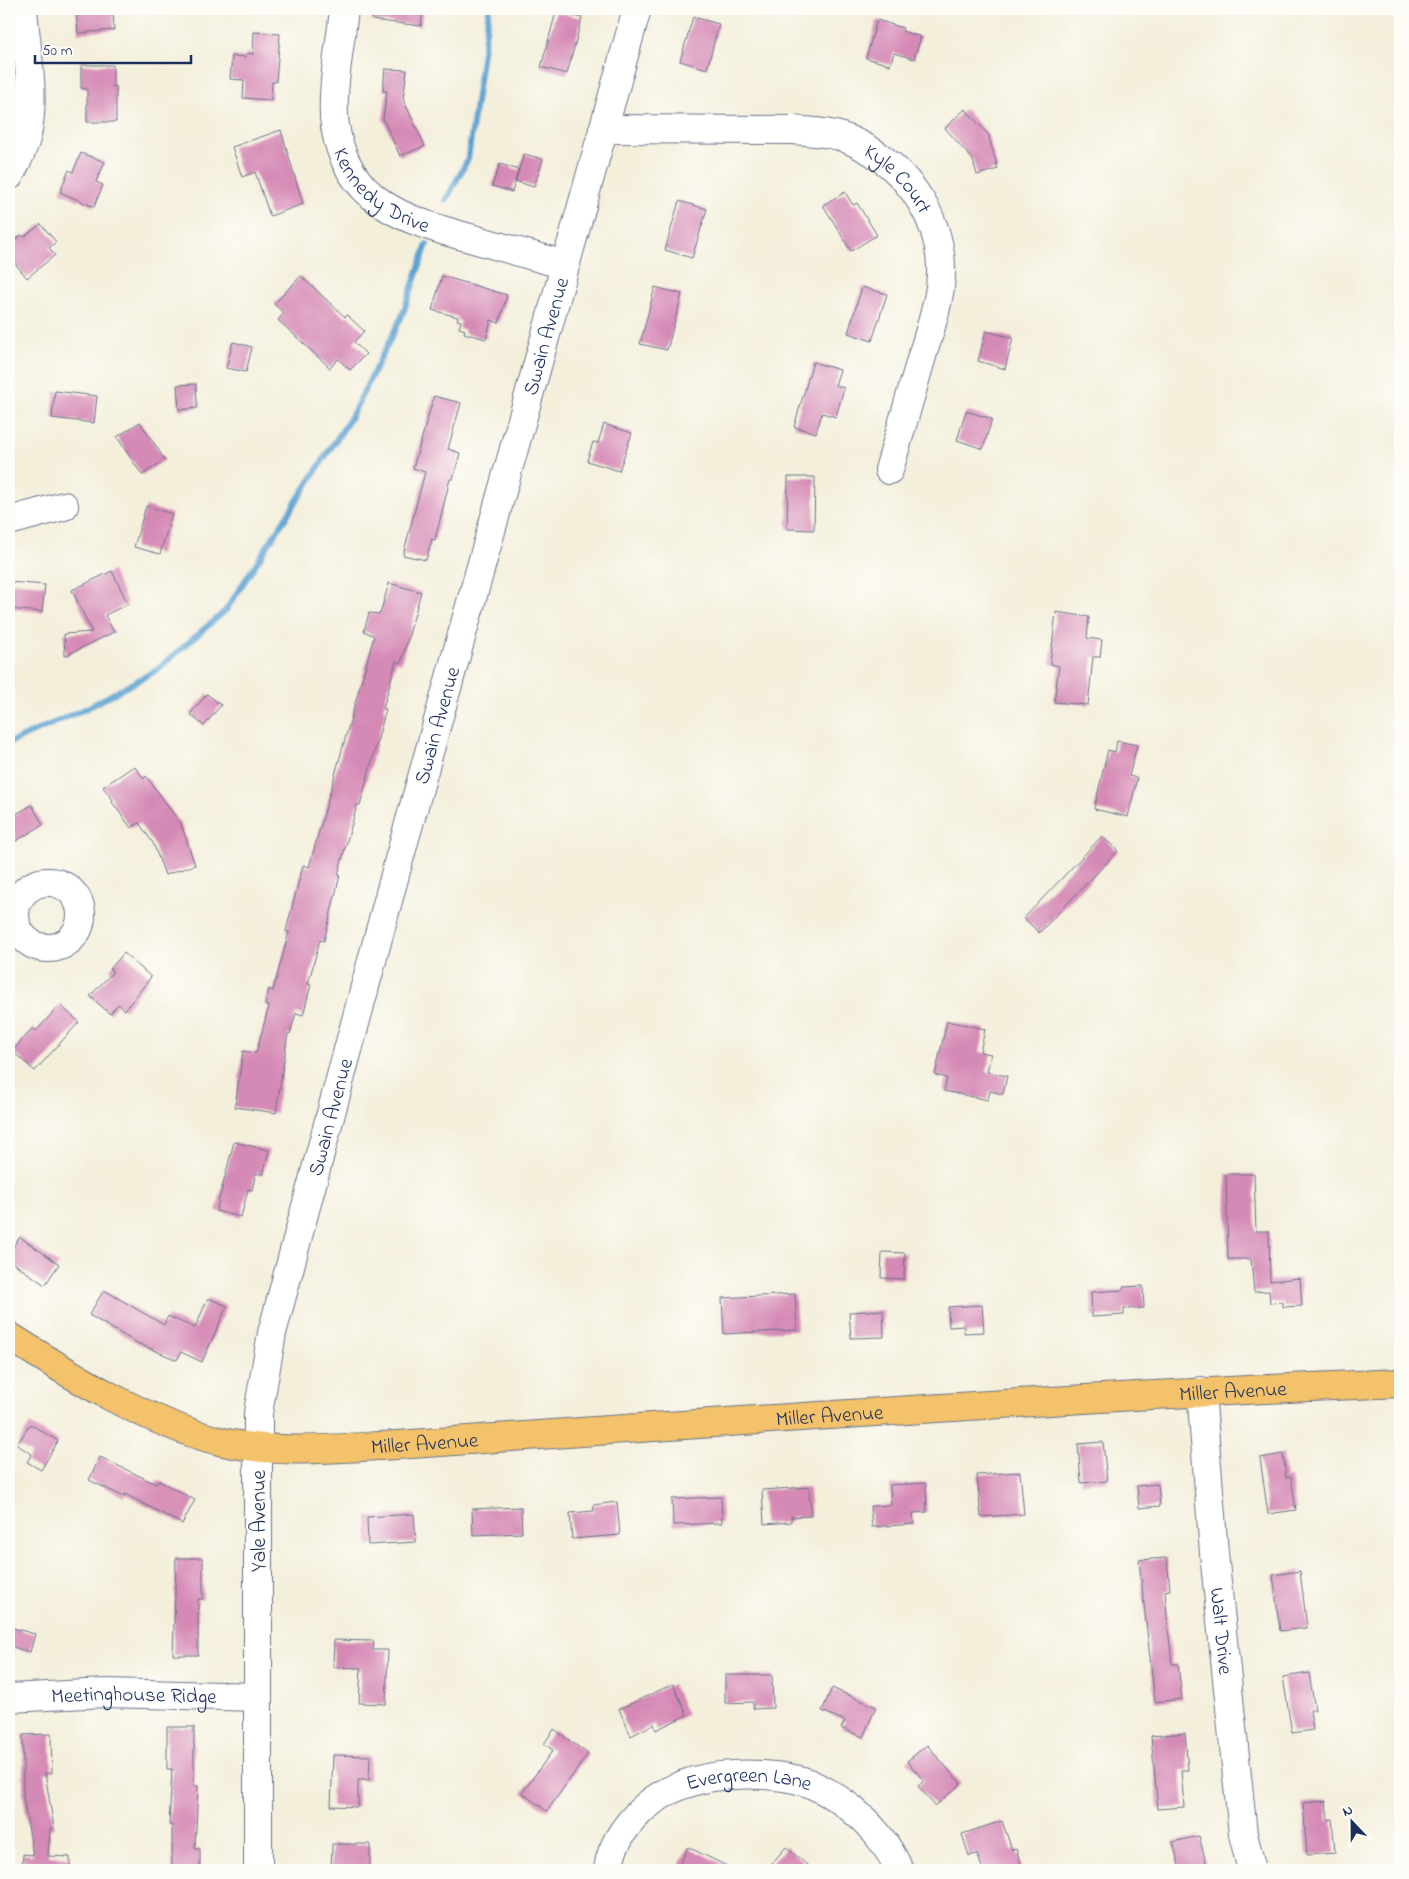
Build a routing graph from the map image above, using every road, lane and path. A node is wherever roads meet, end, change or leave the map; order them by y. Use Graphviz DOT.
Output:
graph roads {
  1 [pos="23,9"];
  2 [pos="344,9"];
  3 [pos="637,9"];
  4 [pos="603,129"];
  5 [pos="9,176"];
  6 [pos="565,266"];
  7 [pos="889,470"];
  8 [pos="64,506"];
  9 [pos="9,521"];
  10 [pos="9,1336"];
  11 [pos="1400,1383"];
  12 [pos="1201,1391"];
  13 [pos="257,1447"];
  14 [pos="258,1697"];
  15 [pos="9,1698"];
  16 [pos="258,1870"];
  17 [pos="608,1870"];
  18 [pos="899,1870"];
  19 [pos="1252,1870"];
  1 -- 5 [label="street"];
  2 -- 6 [label="street, Kennedy Drive"];
  3 -- 4 [label="street, Swain Avenue"];
  4 -- 6 [label="street, Swain Avenue"];
  4 -- 7 [label="street, Kyle Court"];
  6 -- 13 [label="street, Swain Avenue"];
  8 -- 9 [label="street"];
  10 -- 13 [label="main road, Yale Avenue"];
  11 -- 12 [label="main road, Miller Avenue"];
  12 -- 13 [label="main road, Miller Avenue"];
  12 -- 19 [label="street, Walt Drive"];
  13 -- 14 [label="street, Yale Avenue"];
  14 -- 15 [label="street, Meetinghouse Ridge"];
  14 -- 16 [label="street, Yale Avenue"];
  17 -- 18 [label="street, Evergreen Lane"];
}
